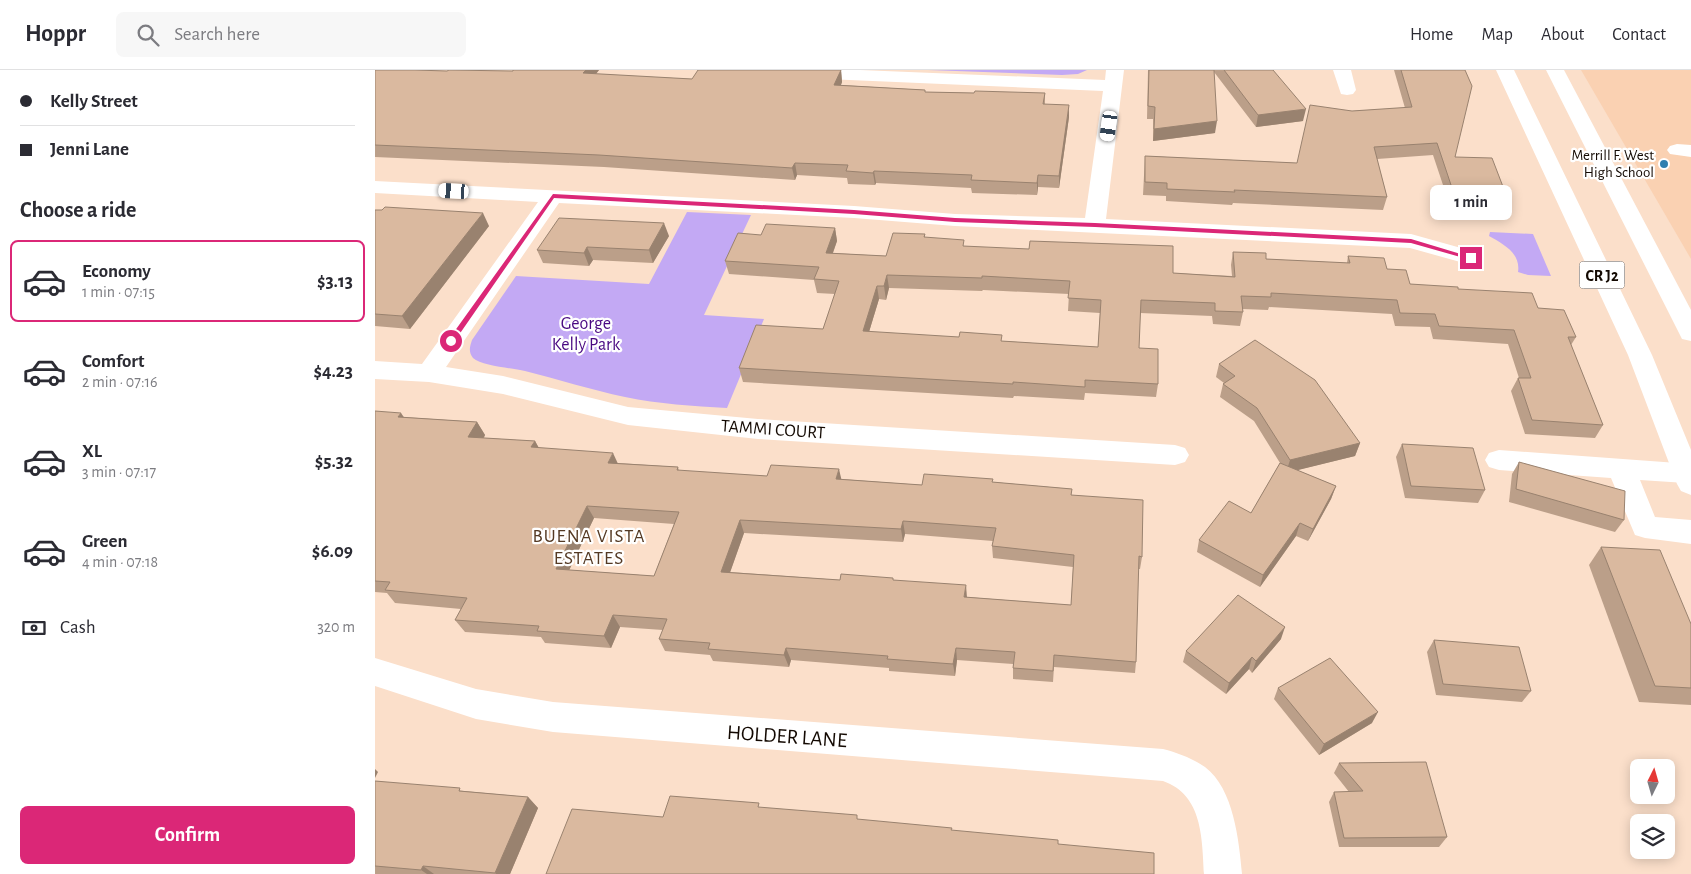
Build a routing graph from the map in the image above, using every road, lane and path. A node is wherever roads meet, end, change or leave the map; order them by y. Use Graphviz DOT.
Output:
graph roads {
  1 [pos="1342,70"];
  2 [pos="1505,70"];
  3 [pos="1555,70"];
  4 [pos="783,72"];
  5 [pos="891,73"];
  6 [pos="1114,78"];
  7 [pos="1347,90"];
  8 [pos="375,187"];
  9 [pos="553,196"];
  10 [pos="1095,225"];
  11 [pos="1471,258"];
  12 [pos="1691,333"];
  13 [pos="375,370"];
  14 [pos="429,373"];
  15 [pos="1175,455"];
  16 [pos="1499,460"];
  17 [pos="1621,468"];
  18 [pos="1689,478"];
  19 [pos="1691,532"];
  20 [pos="375,672"];
  21 [pos="1223,874"];
  1 -- 7 [label="street"];
  2 -- 18 [label="street, CR J2"];
  3 -- 12 [label="street"];
  4 -- 5 [label="street"];
  5 -- 6 [label="street"];
  6 -- 10 [label="street"];
  8 -- 9 [label="street"];
  9 -- 10 [label="street"];
  9 -- 14 [label="street"];
  10 -- 11 [label="street"];
  13 -- 14 [label="street, TAMMI COURT"];
  14 -- 15 [label="street, TAMMI COURT"];
  16 -- 17 [label="street"];
  17 -- 18 [label="street"];
  17 -- 19 [label="street"];
  20 -- 21 [label="street, HOLDER LANE"];
}
